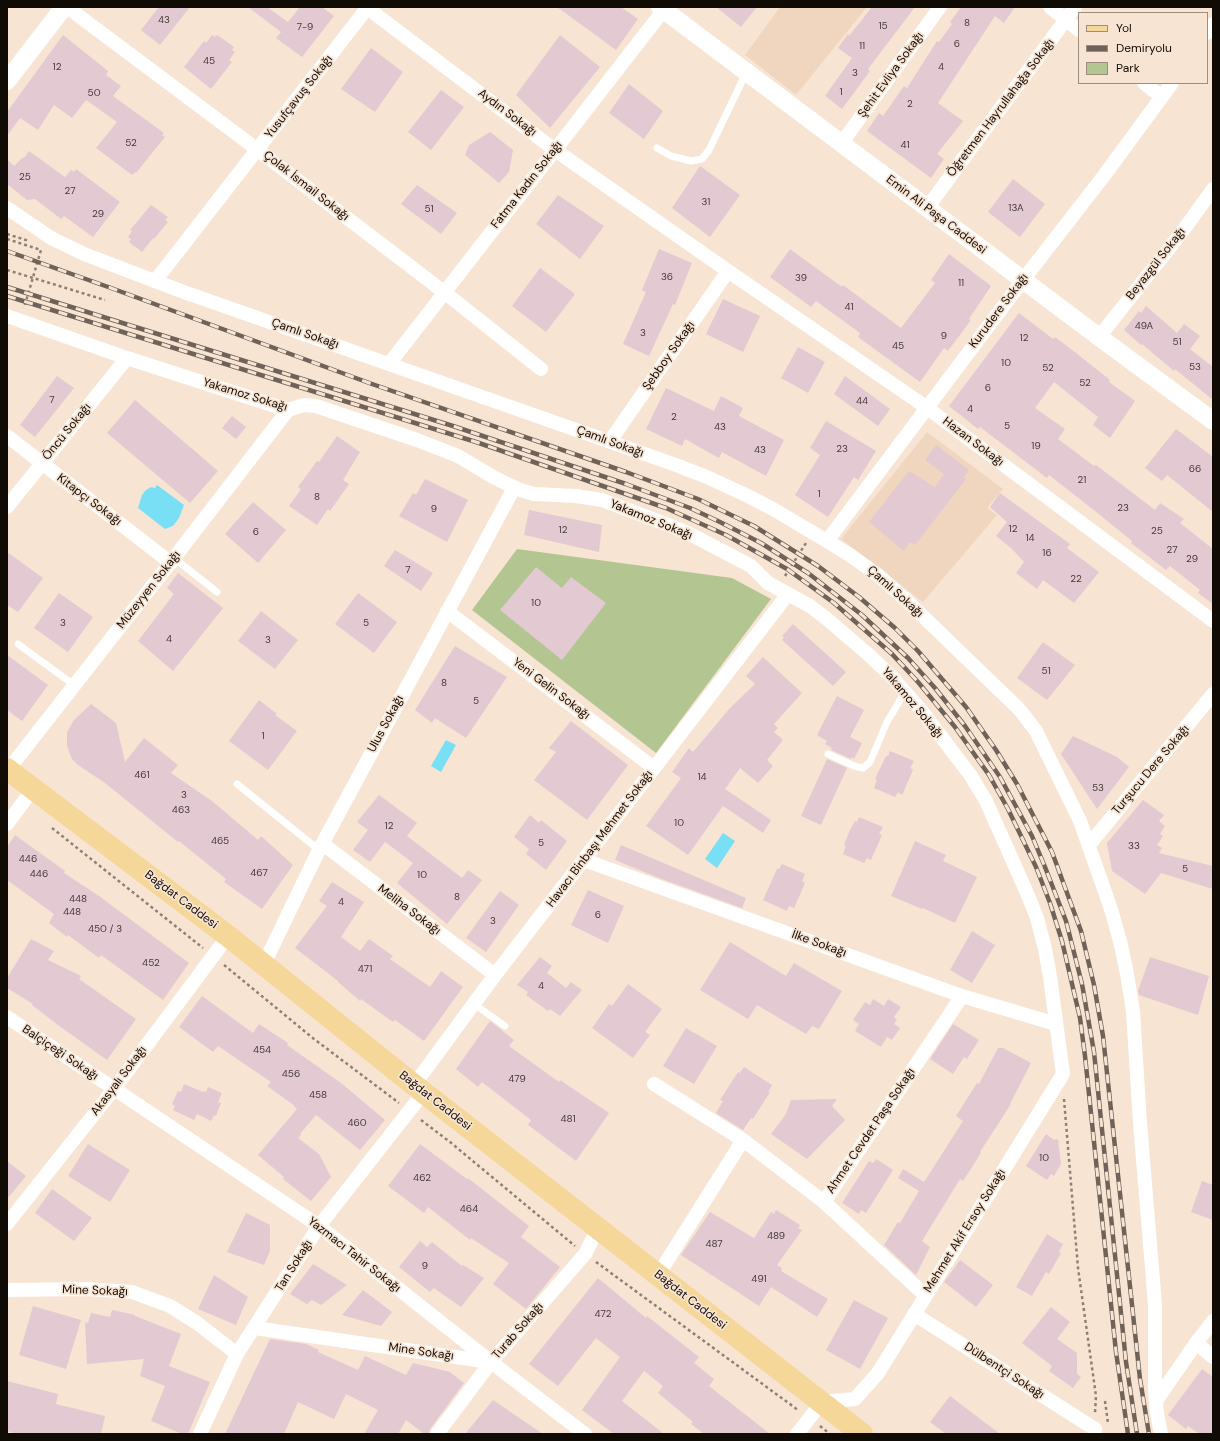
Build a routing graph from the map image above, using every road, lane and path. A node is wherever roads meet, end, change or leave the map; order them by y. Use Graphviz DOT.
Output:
graph roads {
  1 [pos="64,7"];
  2 [pos="68,7"];
  3 [pos="367,7"];
  4 [pos="940,7"];
  5 [pos="1050,7"];
  6 [pos="1075,7"];
  7 [pos="663,8"];
  8 [pos="1066,20"];
  9 [pos="1078,29"];
  10 [pos="747,73"];
  11 [pos="7,80"];
  12 [pos="1145,84"];
  13 [pos="1171,84"];
  14 [pos="1162,97"];
  15 [pos="841,144"];
  16 [pos="657,148"];
  17 [pos="258,150"];
  18 [pos="555,150"];
  19 [pos="1213,189"];
  20 [pos="7,208"];
  21 [pos="927,208"];
  22 [pos="7,239"];
  23 [pos="7,270"];
  24 [pos="728,271"];
  25 [pos="33,278"];
  26 [pos="1023,280"];
  27 [pos="155,281"];
  28 [pos="444,292"];
  29 [pos="105,300"];
  30 [pos="7,316"];
  31 [pos="20,320"];
  32 [pos="1099,337"];
  33 [pos="126,358"];
  34 [pos="389,364"];
  35 [pos="541,369"];
  36 [pos="926,407"];
  37 [pos="288,410"];
  38 [pos="1213,421"];
  39 [pos="7,436"];
  40 [pos="610,441"];
  41 [pos="42,464"];
  42 [pos="514,488"];
  43 [pos="7,507"];
  44 [pos="827,540"];
  45 [pos="806,543"];
  46 [pos="173,560"];
  47 [pos="784,576"];
  48 [pos="217,592"];
  49 [pos="788,594"];
  50 [pos="447,611"];
  51 [pos="1213,622"];
  52 [pos="18,644"];
  53 [pos="74,686"];
  54 [pos="905,692"];
  55 [pos="1213,694"];
  56 [pos="828,754"];
  57 [pos="654,768"];
  58 [pos="8,769"];
  59 [pos="237,784"];
  60 [pos="33,789"];
  61 [pos="7,824"];
  62 [pos="1089,845"];
  63 [pos="321,847"];
  64 [pos="584,860"];
  65 [pos="228,936"];
  66 [pos="264,964"];
  67 [pos="495,975"];
  68 [pos="962,996"];
  69 [pos="474,1004"];
  70 [pos="7,1017"];
  71 [pos="1056,1024"];
  72 [pos="505,1026"];
  73 [pos="1063,1074"];
  74 [pos="654,1084"];
  75 [pos="114,1088"];
  76 [pos="419,1089"];
  77 [pos="742,1140"];
  78 [pos="824,1202"];
  79 [pos="7,1224"];
  80 [pos="319,1226"];
  81 [pos="598,1228"];
  82 [pos="658,1275"];
  83 [pos="7,1290"];
  84 [pos="925,1295"];
  85 [pos="914,1314"];
  86 [pos="1213,1321"];
  87 [pos="255,1328"];
  88 [pos="1196,1343"];
  89 [pos="237,1354"];
  90 [pos="1213,1357"];
  91 [pos="491,1362"];
  92 [pos="1105,1401"];
  93 [pos="1156,1401"];
  94 [pos="822,1402"];
  95 [pos="1109,1428"];
  96 [pos="1095,1432"];
  97 [pos="200,1434"];
  98 [pos="437,1434"];
  99 [pos="585,1434"];
  100 [pos="797,1434"];
  101 [pos="862,1434"];
  102 [pos="1161,1434"];
  1 -- 11 [label="street"];
  2 -- 17 [label="street, Çolak İsmail Sokağı"];
  3 -- 17 [label="street, Yusufçavuş Sokağı"];
  3 -- 18 [label="street, Aydın Sokağı"];
  4 -- 15 [label="street, Şehit Evliya Sokağı"];
  5 -- 8 [label="street"];
  6 -- 8 [label="street, Öğretmen Hayrullahağa Sokağı"];
  7 -- 10 [label="street, Emin Ali Paşa Caddesi"];
  7 -- 18 [label="street, Fatma Kadın Sokağı"];
  8 -- 9 [label="street"];
  8 -- 21 [label="street, Öğretmen Hayrullahağa Sokağı"];
  10 -- 15 [label="street, Emin Ali Paşa Caddesi"];
  10 -- 16 [label="lane"];
  12 -- 14 [label="street"];
  13 -- 14 [label="street, Kurudere Sokağı"];
  14 -- 26 [label="street, Kurudere Sokağı"];
  15 -- 21 [label="street, Emin Ali Paşa Caddesi"];
  17 -- 27 [label="street, Yusufçavuş Sokağı"];
  17 -- 28 [label="street, Çolak İsmail Sokağı"];
  18 -- 24 [label="street, Aydın Sokağı"];
  18 -- 28 [label="street, Fatma Kadın Sokağı"];
  19 -- 32 [label="street, Beyazgül Sokağı"];
  20 -- 27 [label="street, Çamlı Sokağı"];
  21 -- 26 [label="street, Emin Ali Paşa Caddesi"];
  22 -- 25 [label="path"];
  23 -- 25 [label="path"];
  24 -- 36 [label="street, Hazan Sokağı"];
  24 -- 40 [label="street, Şebboy Sokağı"];
  25 -- 29 [label="path"];
  25 -- 31 [label="path"];
  26 -- 32 [label="street, Emin Ali Paşa Caddesi"];
  26 -- 36 [label="street, Kurudere Sokağı"];
  27 -- 34 [label="street, Çamlı Sokağı"];
  28 -- 34 [label="street, Fatma Kadın Sokağı"];
  28 -- 35 [label="street, Çolak İsmail Sokağı"];
  30 -- 31 [label="street, Yakamoz Sokağı"];
  31 -- 33 [label="street, Yakamoz Sokağı"];
  32 -- 38 [label="street, Emin Ali Paşa Caddesi"];
  33 -- 37 [label="street, Yakamoz Sokağı"];
  33 -- 41 [label="street, Öncü Sokağı"];
  34 -- 40 [label="street, Çamlı Sokağı"];
  36 -- 44 [label="street, Kurudere Sokağı"];
  36 -- 51 [label="street, Hazan Sokağı"];
  37 -- 42 [label="street, Yakamoz Sokağı"];
  37 -- 46 [label="street, Müzeyyen Sokağı"];
  39 -- 41 [label="street, Kitapçı Sokağı"];
  40 -- 44 [label="street, Çamlı Sokağı"];
  41 -- 43 [label="street, Öncü Sokağı"];
  41 -- 46 [label="street, Kitapçı Sokağı"];
  42 -- 49 [label="street, Yakamoz Sokağı"];
  42 -- 50 [label="street, Ulus Sokağı"];
  44 -- 62 [label="street, Çamlı Sokağı"];
  45 -- 47 [label="path"];
  46 -- 48 [label="lane"];
  46 -- 53 [label="street, Müzeyyen Sokağı"];
  49 -- 54 [label="street, Yakamoz Sokağı"];
  49 -- 57 [label="street, Havacı Binbaşı Mehmet Sokağı"];
  50 -- 57 [label="street, Yeni Gelin Sokağı"];
  50 -- 63 [label="street, Ulus Sokağı"];
  52 -- 53 [label="lane"];
  53 -- 58 [label="street, Müzeyyen Sokağı"];
  54 -- 56 [label="lane"];
  54 -- 71 [label="street, Yakamoz Sokağı"];
  55 -- 62 [label="street, Turşucu Dere Sokağı"];
  57 -- 64 [label="street, Havacı Binbaşı Mehmet Sokağı"];
  58 -- 60 [label="main road, Bağdat Caddesi"];
  59 -- 63 [label="lane"];
  60 -- 61 [label="street"];
  60 -- 65 [label="main road, Bağdat Caddesi"];
  62 -- 93 [label="street, Çamlı Sokağı"];
  63 -- 66 [label="street, Ulus Sokağı"];
  63 -- 67 [label="street, Meliha Sokağı"];
  64 -- 67 [label="street, Havacı Binbaşı Mehmet Sokağı"];
  64 -- 68 [label="street, İlke Sokağı"];
  65 -- 66 [label="main road, Bağdat Caddesi"];
  65 -- 75 [label="street, Akasyalı Sokağı"];
  66 -- 76 [label="main road, Bağdat Caddesi"];
  67 -- 69 [label="street, Havacı Binbaşı Mehmet Sokağı"];
  68 -- 71 [label="street, İlke Sokağı"];
  68 -- 78 [label="street, Ahmet Cevdet Paşa Sokağı"];
  69 -- 72 [label="lane"];
  69 -- 76 [label="street, Havacı Binbaşı Mehmet Sokağı"];
  70 -- 75 [label="street, Balçiçeği Sokağı"];
  71 -- 73 [label="street"];
  73 -- 84 [label="street, Mehmet Akif Ersoy Sokağı"];
  73 -- 96 [label="path"];
  74 -- 77 [label="street, Ahmet Cevdet Paşa Sokağı"];
  75 -- 79 [label="street, Akasyalı Sokağı"];
  75 -- 80 [label="street, Yazmacı Tahir Sokağı"];
  76 -- 80 [label="street, Tan Sokağı"];
  76 -- 81 [label="main road, Bağdat Caddesi"];
  77 -- 78 [label="street, Ahmet Cevdet Paşa Sokağı"];
  77 -- 82 [label="street"];
  78 -- 84 [label="street"];
  80 -- 87 [label="street, Tan Sokağı"];
  80 -- 91 [label="street, Yazmacı Tahir Sokağı"];
  81 -- 82 [label="main road, Bağdat Caddesi"];
  81 -- 91 [label="street, Turab Sokağı"];
  82 -- 94 [label="main road, Bağdat Caddesi"];
  83 -- 89 [label="street, Mine Sokağı"];
  84 -- 85 [label="street, Mehmet Akif Ersoy Sokağı"];
  85 -- 94 [label="street, Mehmet Akif Ersoy Sokağı"];
  85 -- 96 [label="street, Dülbentçi Sokağı"];
  86 -- 88 [label="street"];
  87 -- 89 [label="street, Tan Sokağı"];
  87 -- 91 [label="street, Mine Sokağı"];
  88 -- 90 [label="street"];
  88 -- 93 [label="street"];
  89 -- 97 [label="street, Tan Sokağı"];
  91 -- 98 [label="street, Turab Sokağı"];
  91 -- 99 [label="street, Yazmacı Tahir Sokağı"];
  92 -- 95 [label="path"];
  93 -- 102 [label="street, Çamlı Sokağı"];
  94 -- 100 [label="street"];
  94 -- 101 [label="main road, Bağdat Caddesi"];
}
